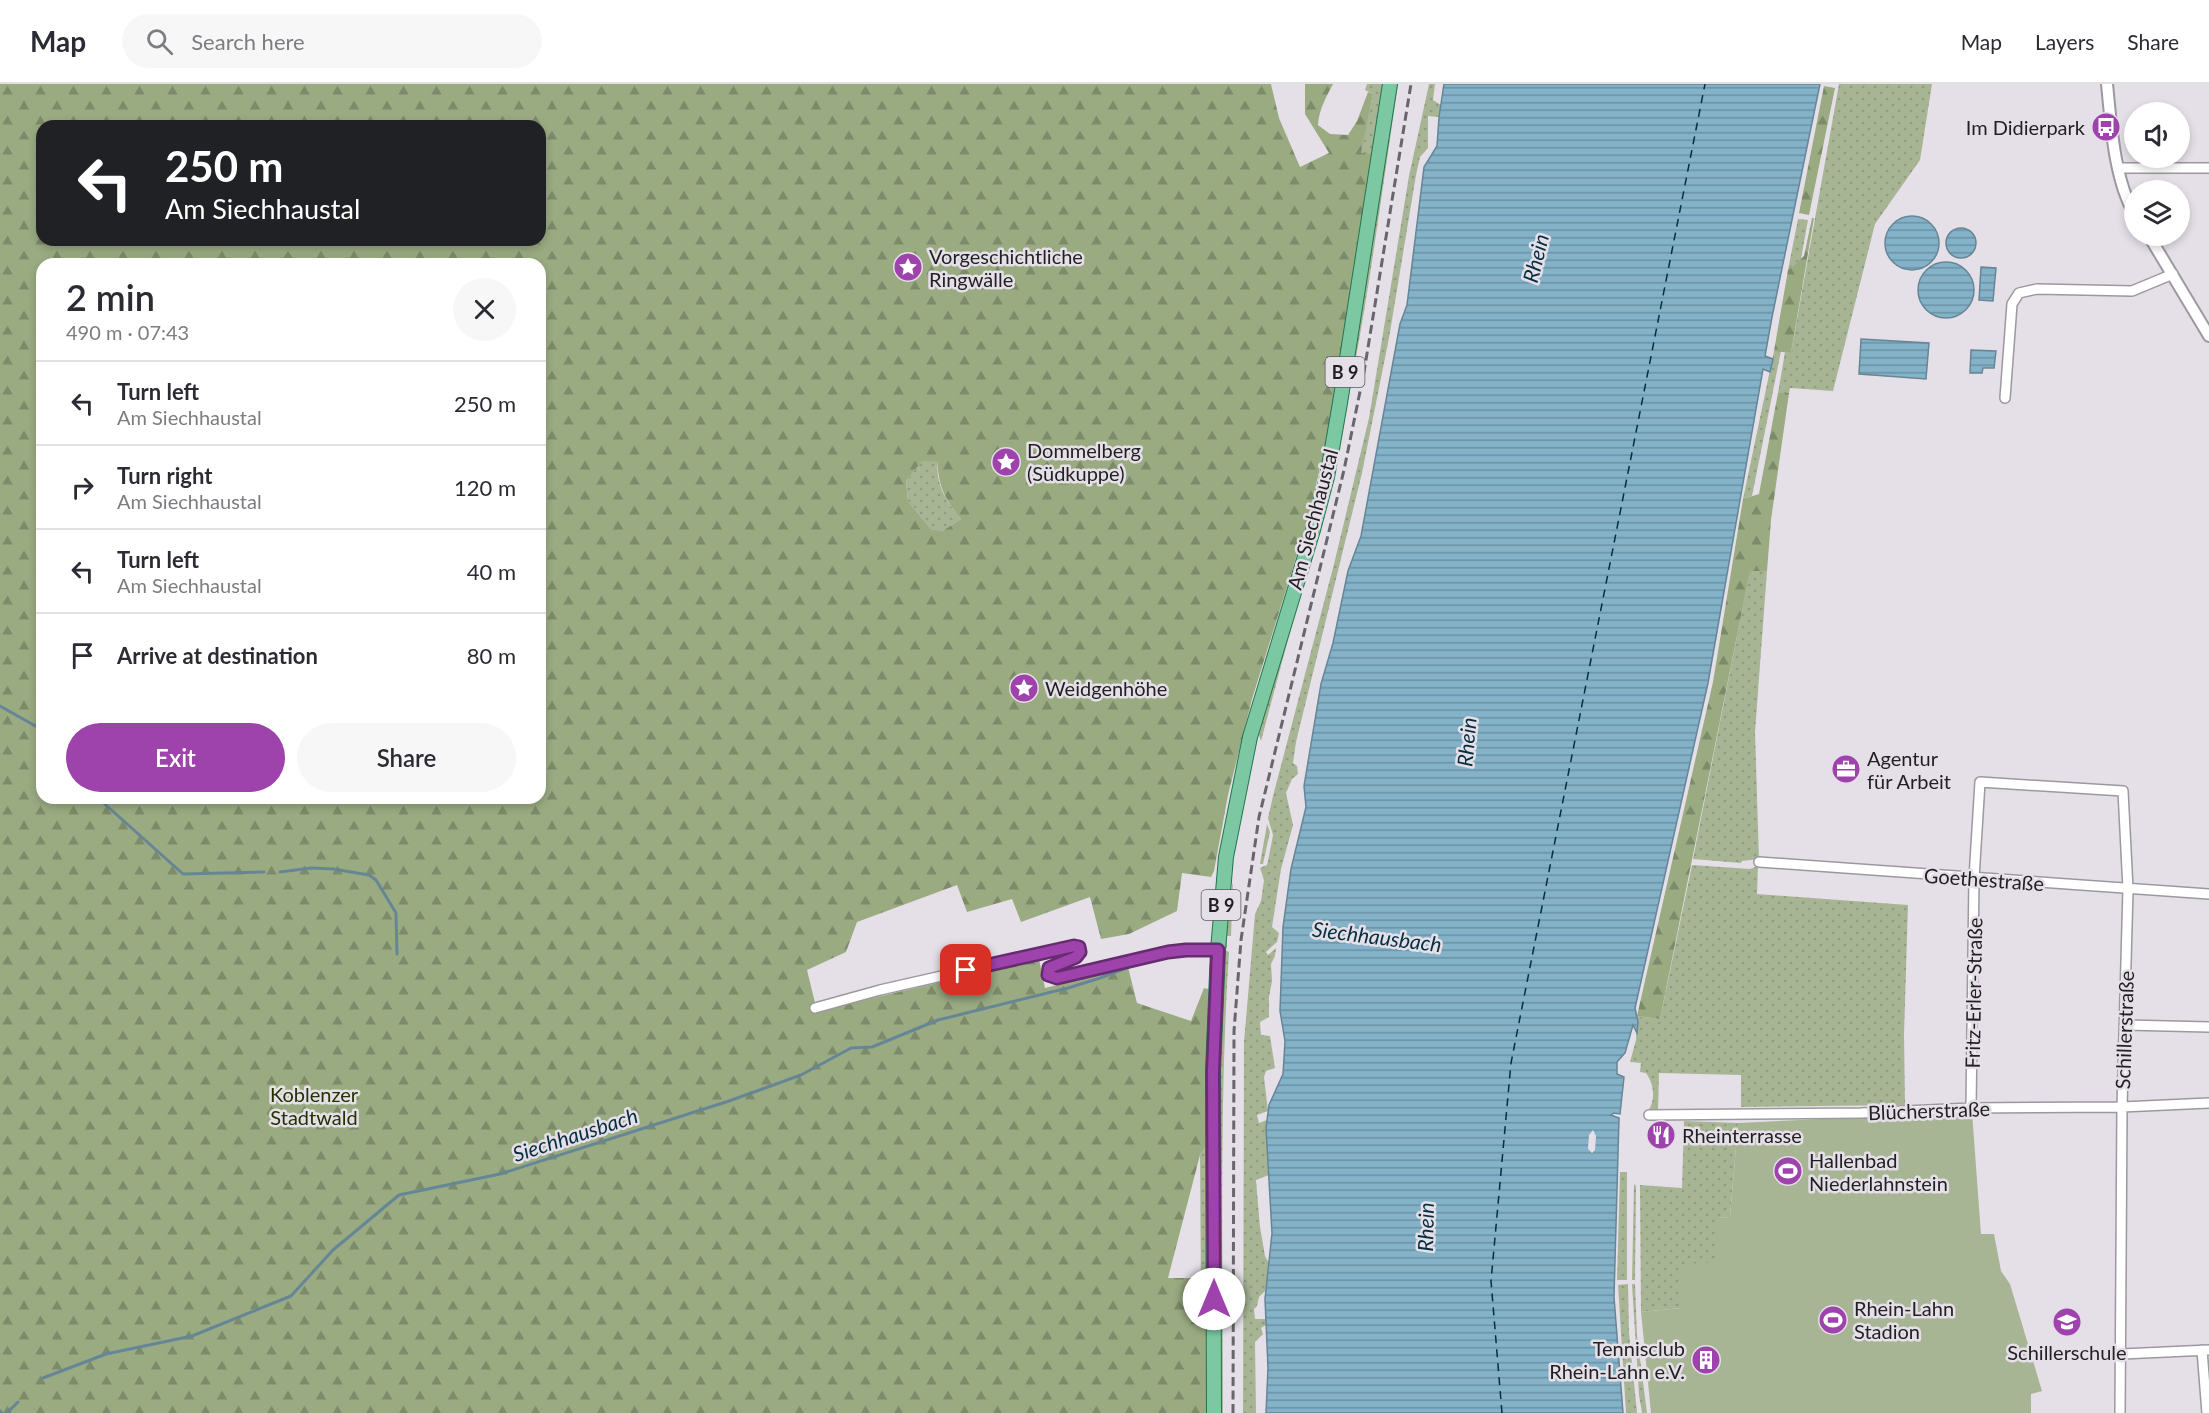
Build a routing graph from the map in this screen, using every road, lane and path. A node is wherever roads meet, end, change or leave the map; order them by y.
1 (1390, 84) edge
2 (2108, 84) edge
3 (2119, 168) junction
4 (2209, 168) edge
5 (2124, 186) edge
6 (2155, 246) edge
7 (2173, 274) junction
8 (2209, 336) edge
9 (2005, 398) dead end
10 (1980, 782) joint
11 (1759, 862) dead end
12 (1974, 878) junction
13 (2128, 889) junction
14 (2209, 894) edge
15 (1218, 950) junction
16 (815, 1008) dead end
17 (2125, 1025) junction
18 (2209, 1027) edge
19 (2209, 1103) edge
20 (2122, 1107) junction
21 (1971, 1108) junction
22 (1649, 1115) dead end
23 (2205, 1350) edge
24 (2121, 1354) junction
25 (1214, 1413) edge
26 (2120, 1413) edge
27 (2207, 1413) edge

1 - 15 main road, Am Siechhaustal / B 9
2 - 3 street
3 - 4 street
3 - 5 street
6 - 7 street
7 - 8 street
7 - 9 street
10 - 12 street, Fritz-Erler-Straße
10 - 13 street, Schillerstraße
11 - 12 street, Goethestraße
12 - 13 street, Goethestraße
12 - 21 street, Fritz-Erler-Straße
13 - 14 street, Goethestraße
13 - 17 street, Schillerstraße
15 - 16 street
15 - 25 main road, Am Siechhaustal / B 9
17 - 18 street
17 - 20 street, Schillerstraße
19 - 20 street, Blücherstraße
20 - 21 street, Blücherstraße
20 - 24 street, Schillerstraße
21 - 22 street, Blücherstraße
23 - 24 street
23 - 27 street
24 - 26 street, Schillerstraße

